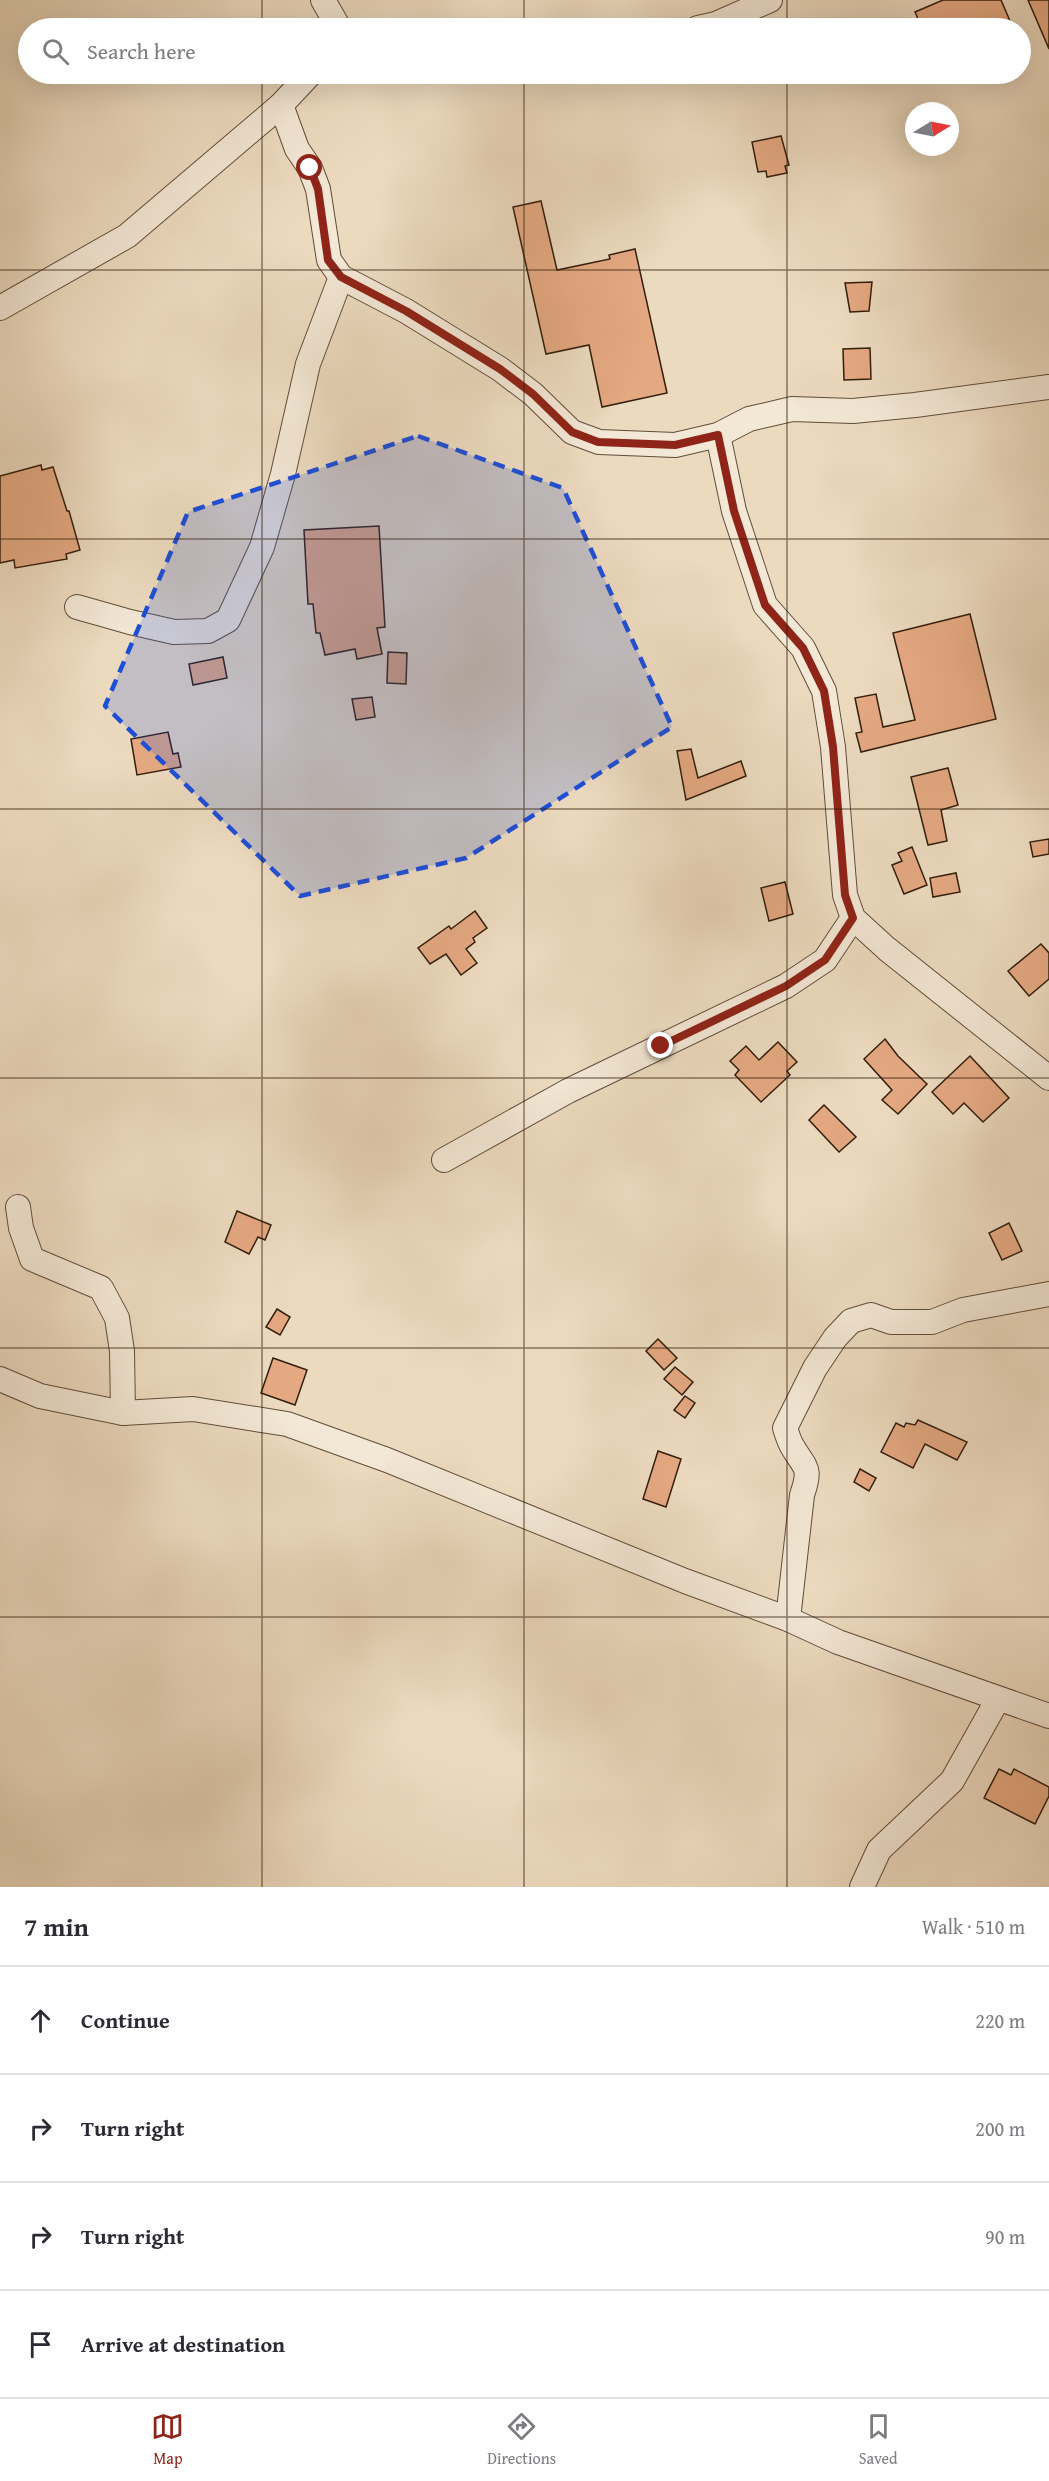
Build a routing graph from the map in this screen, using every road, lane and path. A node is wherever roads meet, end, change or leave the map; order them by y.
1 (322, 0) edge
2 (770, 0) edge
3 (333, 18) edge
4 (730, 18) edge
5 (301, 84) edge
6 (281, 105) junction
7 (341, 277) junction
8 (0, 308) edge
9 (1049, 387) edge
10 (718, 435) junction
11 (77, 607) dead end
12 (853, 918) junction
13 (1049, 1078) edge
14 (444, 1160) dead end
15 (18, 1207) dead end
16 (1049, 1294) edge
17 (0, 1379) edge
18 (123, 1413) junction
19 (788, 1619) junction
20 (998, 1699) junction
21 (1049, 1716) edge
22 (862, 1887) edge

1 - 3 street
2 - 4 street
5 - 6 street
6 - 7 street
6 - 8 street
7 - 10 street
7 - 11 street
9 - 10 street
10 - 12 street
12 - 13 street
12 - 14 street
15 - 18 street
16 - 19 street
17 - 18 street
18 - 19 street
19 - 20 street
20 - 21 street
20 - 22 street

